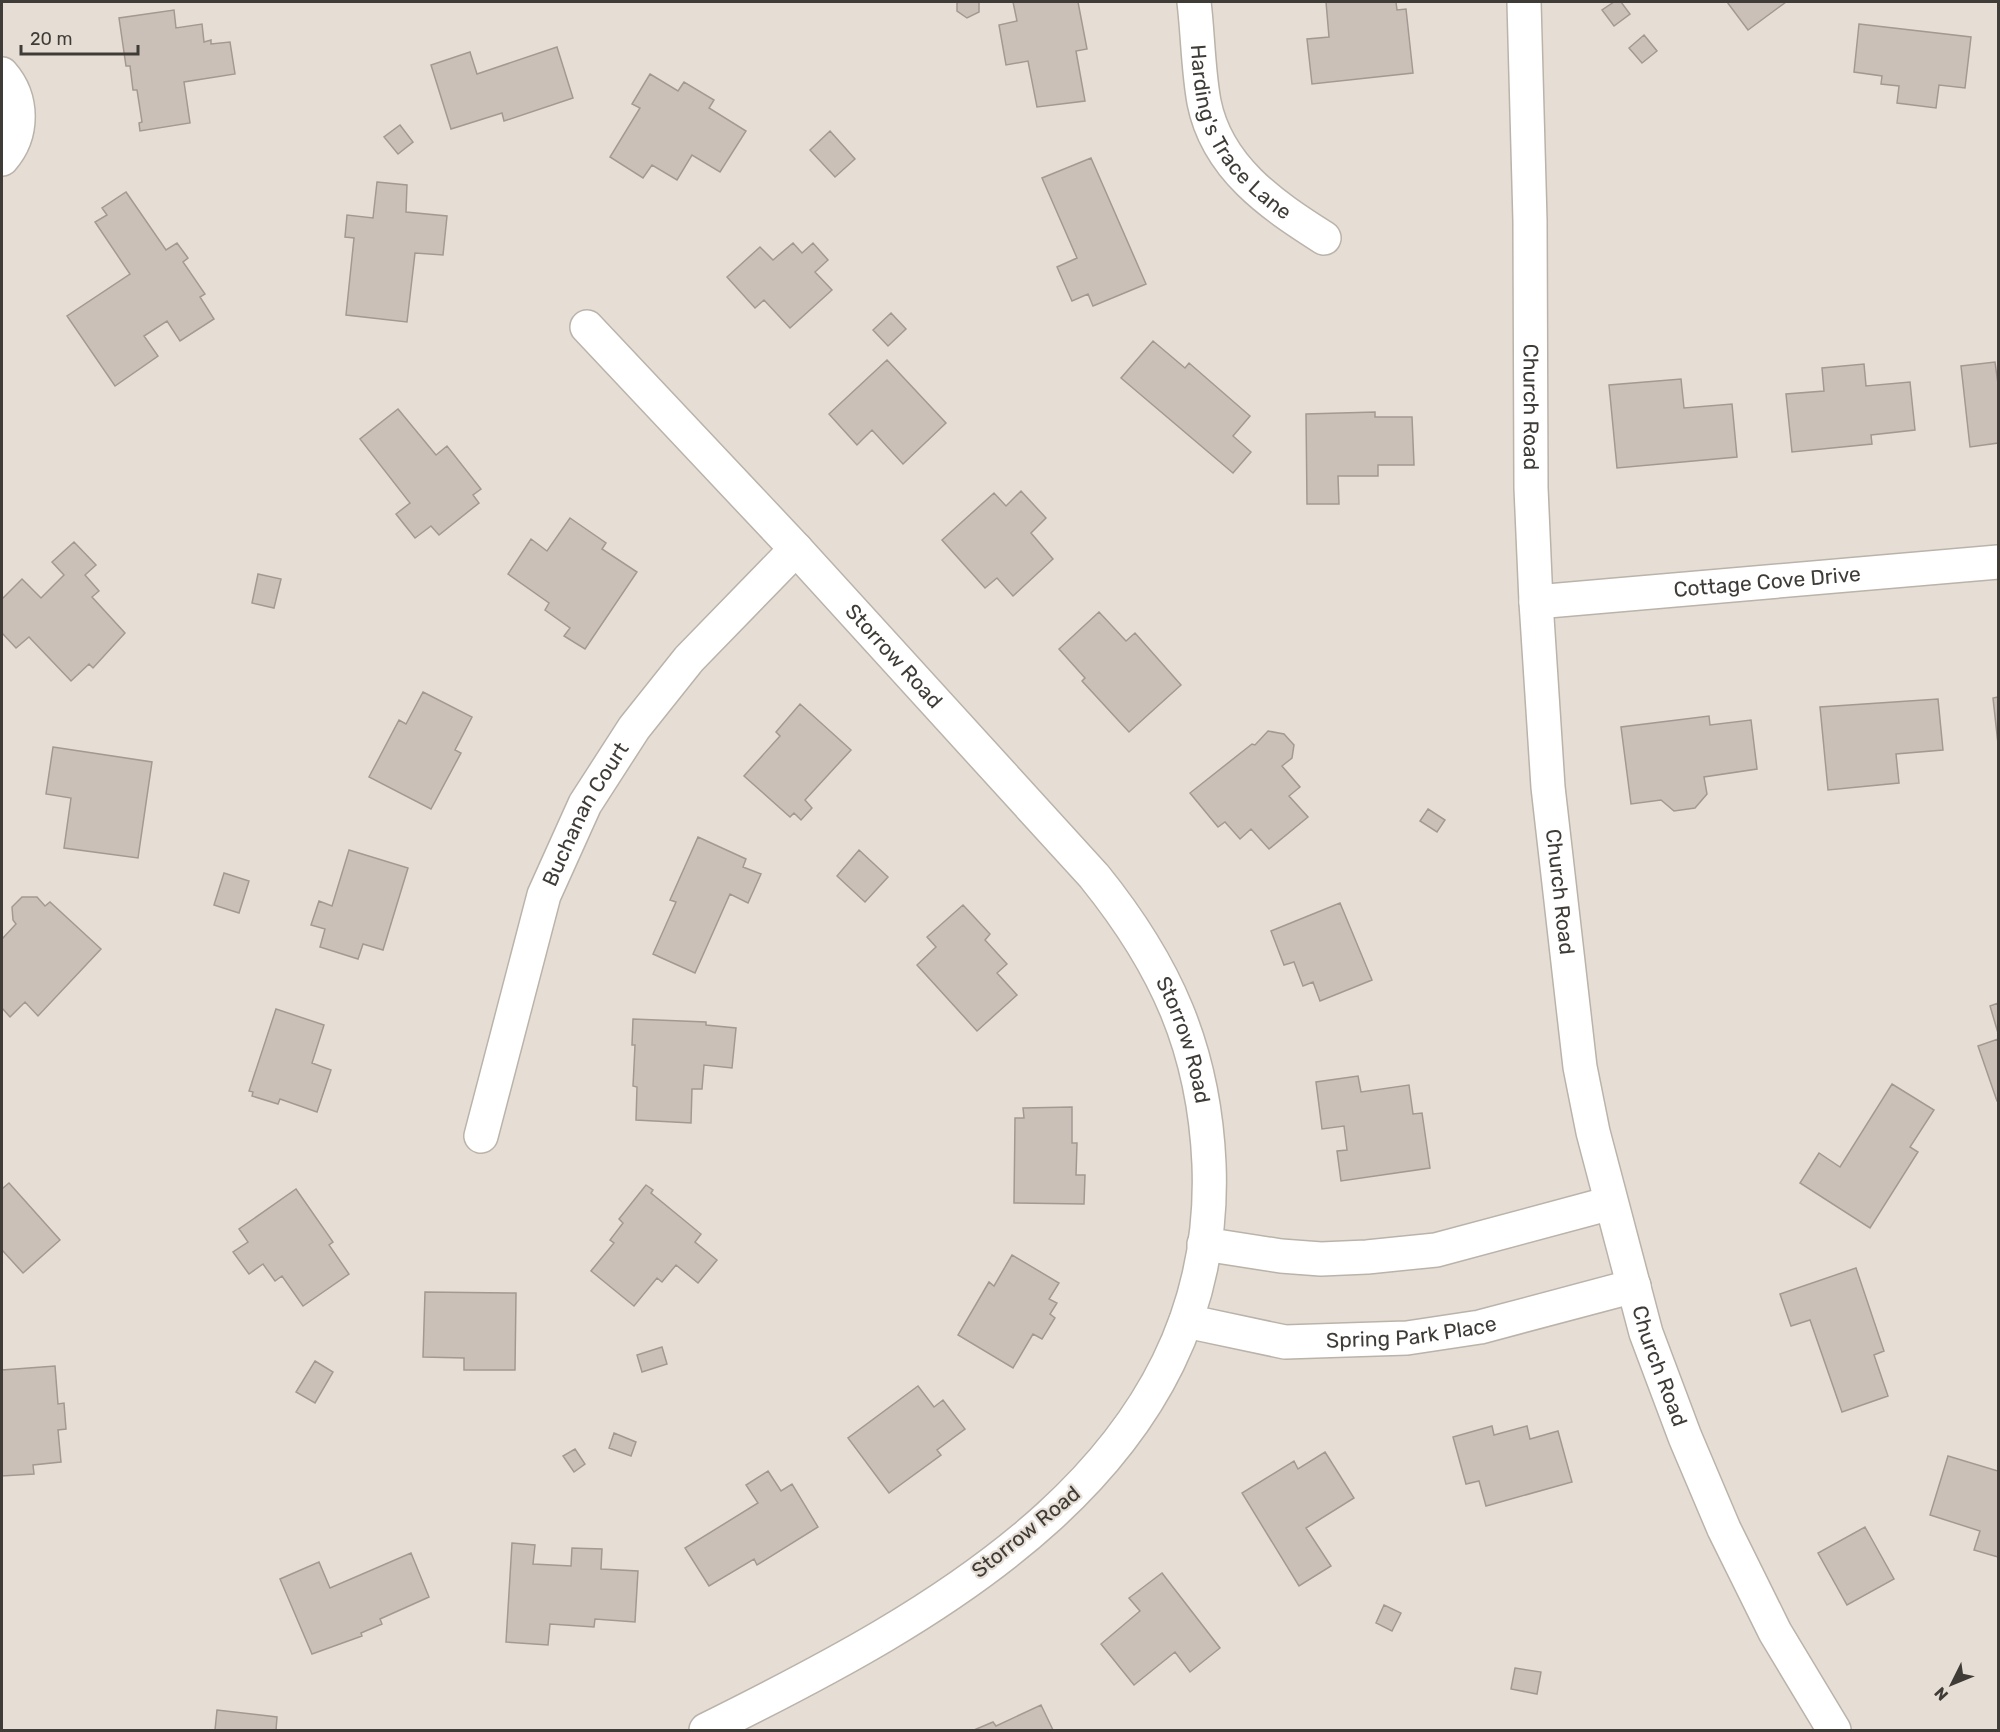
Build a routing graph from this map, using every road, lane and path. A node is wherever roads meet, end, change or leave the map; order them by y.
1 (1194, 2) edge
2 (1524, 2) edge
3 (2, 74) edge
4 (2, 159) edge
5 (1324, 238) dead end
6 (587, 327) dead end
7 (796, 549) junction
8 (1998, 562) edge
9 (1536, 602) junction
10 (481, 1136) dead end
11 (1611, 1203) junction
12 (1204, 1244) junction
13 (1634, 1286) junction
14 (1186, 1322) junction
15 (706, 1731) edge
16 (1834, 1731) edge

1 - 5 street, Harding's Trace Lane
2 - 9 street, Church Road
3 - 4 street
6 - 7 street, Storrow Road
7 - 10 street, Buchanan Court
7 - 12 street, Storrow Road
8 - 9 street, Cottage Cove Drive
9 - 11 street, Church Road
11 - 12 street
11 - 13 street, Church Road
12 - 14 street, Storrow Road
13 - 14 street, Spring Park Place
13 - 16 street, Church Road
14 - 15 street, Storrow Road

